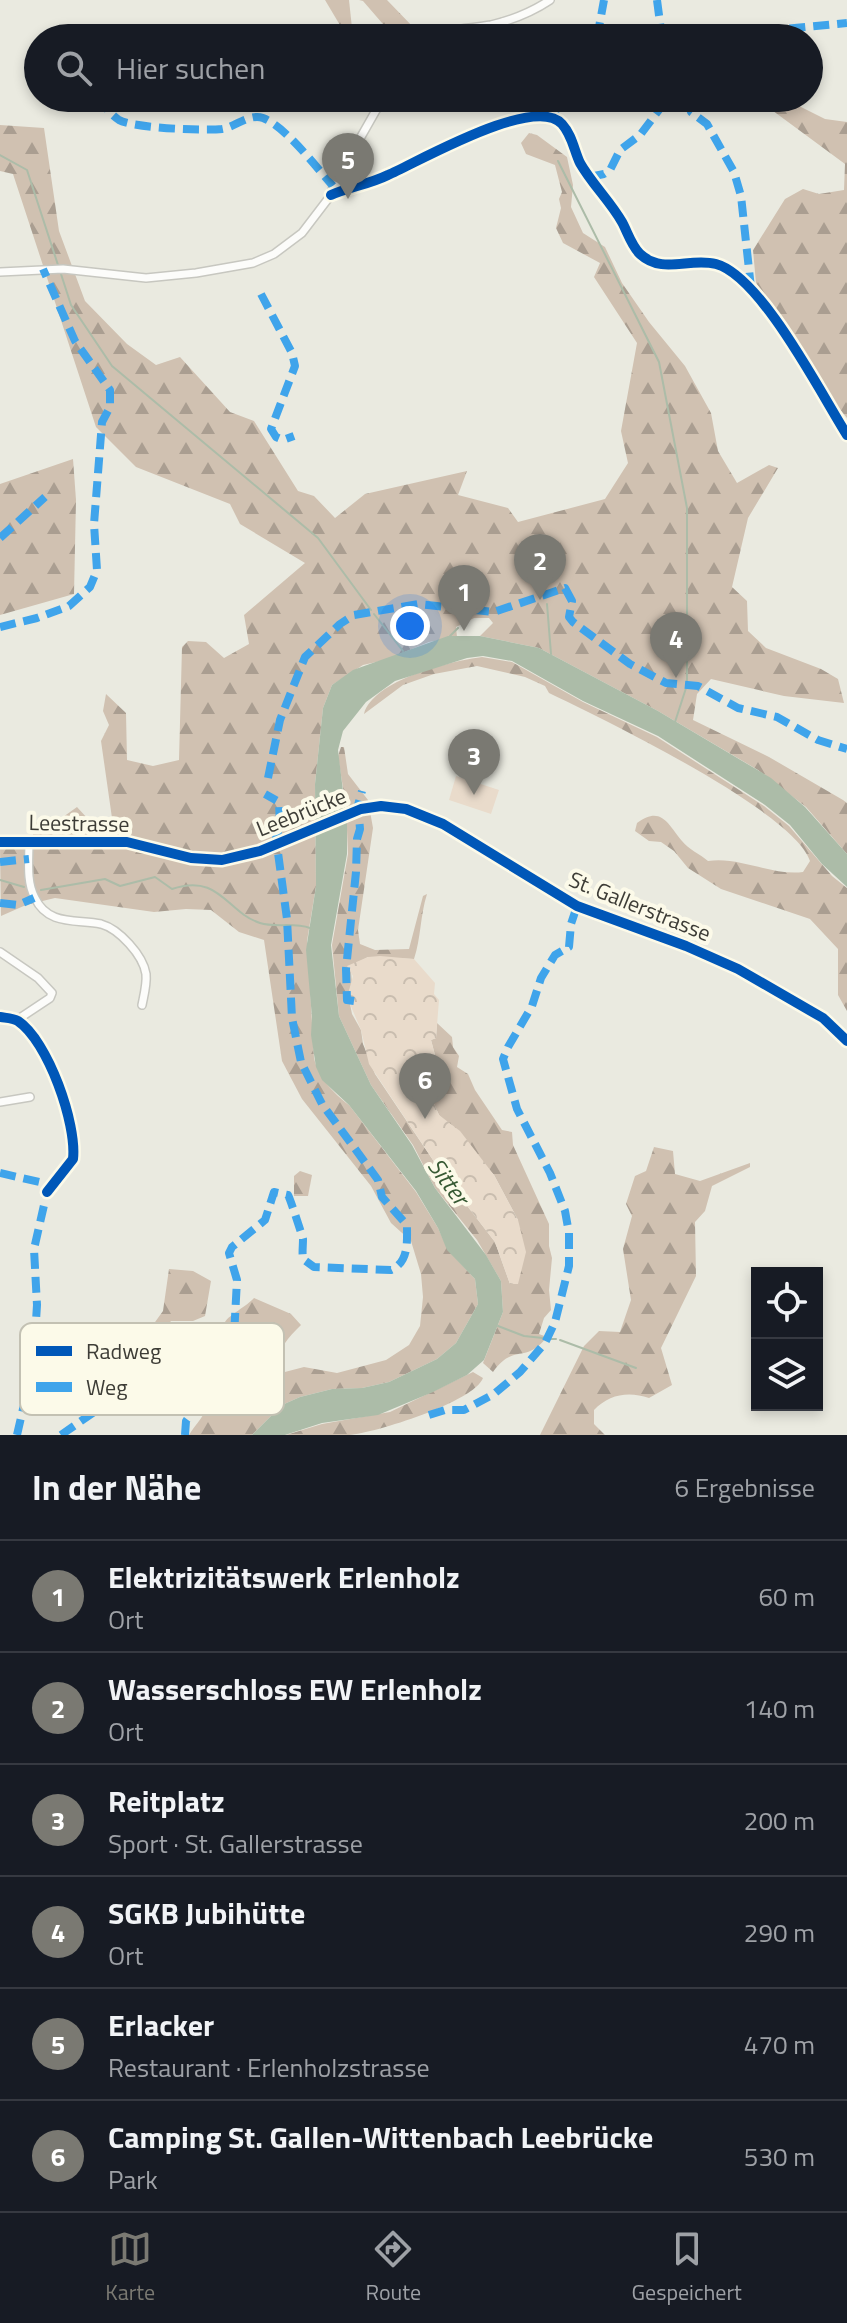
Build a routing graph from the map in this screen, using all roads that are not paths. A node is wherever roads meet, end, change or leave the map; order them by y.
1 (550, 0) edge
2 (503, 22) joint
3 (490, 24) edge
4 (375, 112) edge
5 (331, 195) junction
6 (0, 272) edge
7 (847, 435) edge
8 (367, 808) joint
9 (0, 842) edge
10 (29, 842) junction
11 (250, 854) joint
12 (0, 952) edge
13 (142, 1005) dead end
14 (0, 1017) edge
15 (17, 1020) junction
16 (847, 1041) edge
17 (30, 1097) dead end
18 (0, 1102) edge
19 (47, 1192) dead end

1 - 2 street
2 - 3 street
4 - 5 street
5 - 6 street
5 - 7 street
8 - 11 street, Leebrücke
8 - 16 street, St. Gallerstrasse
9 - 10 street, Leestrasse
10 - 11 street, Leestrasse
10 - 13 street
12 - 15 street
14 - 15 street
15 - 19 street
17 - 18 street

